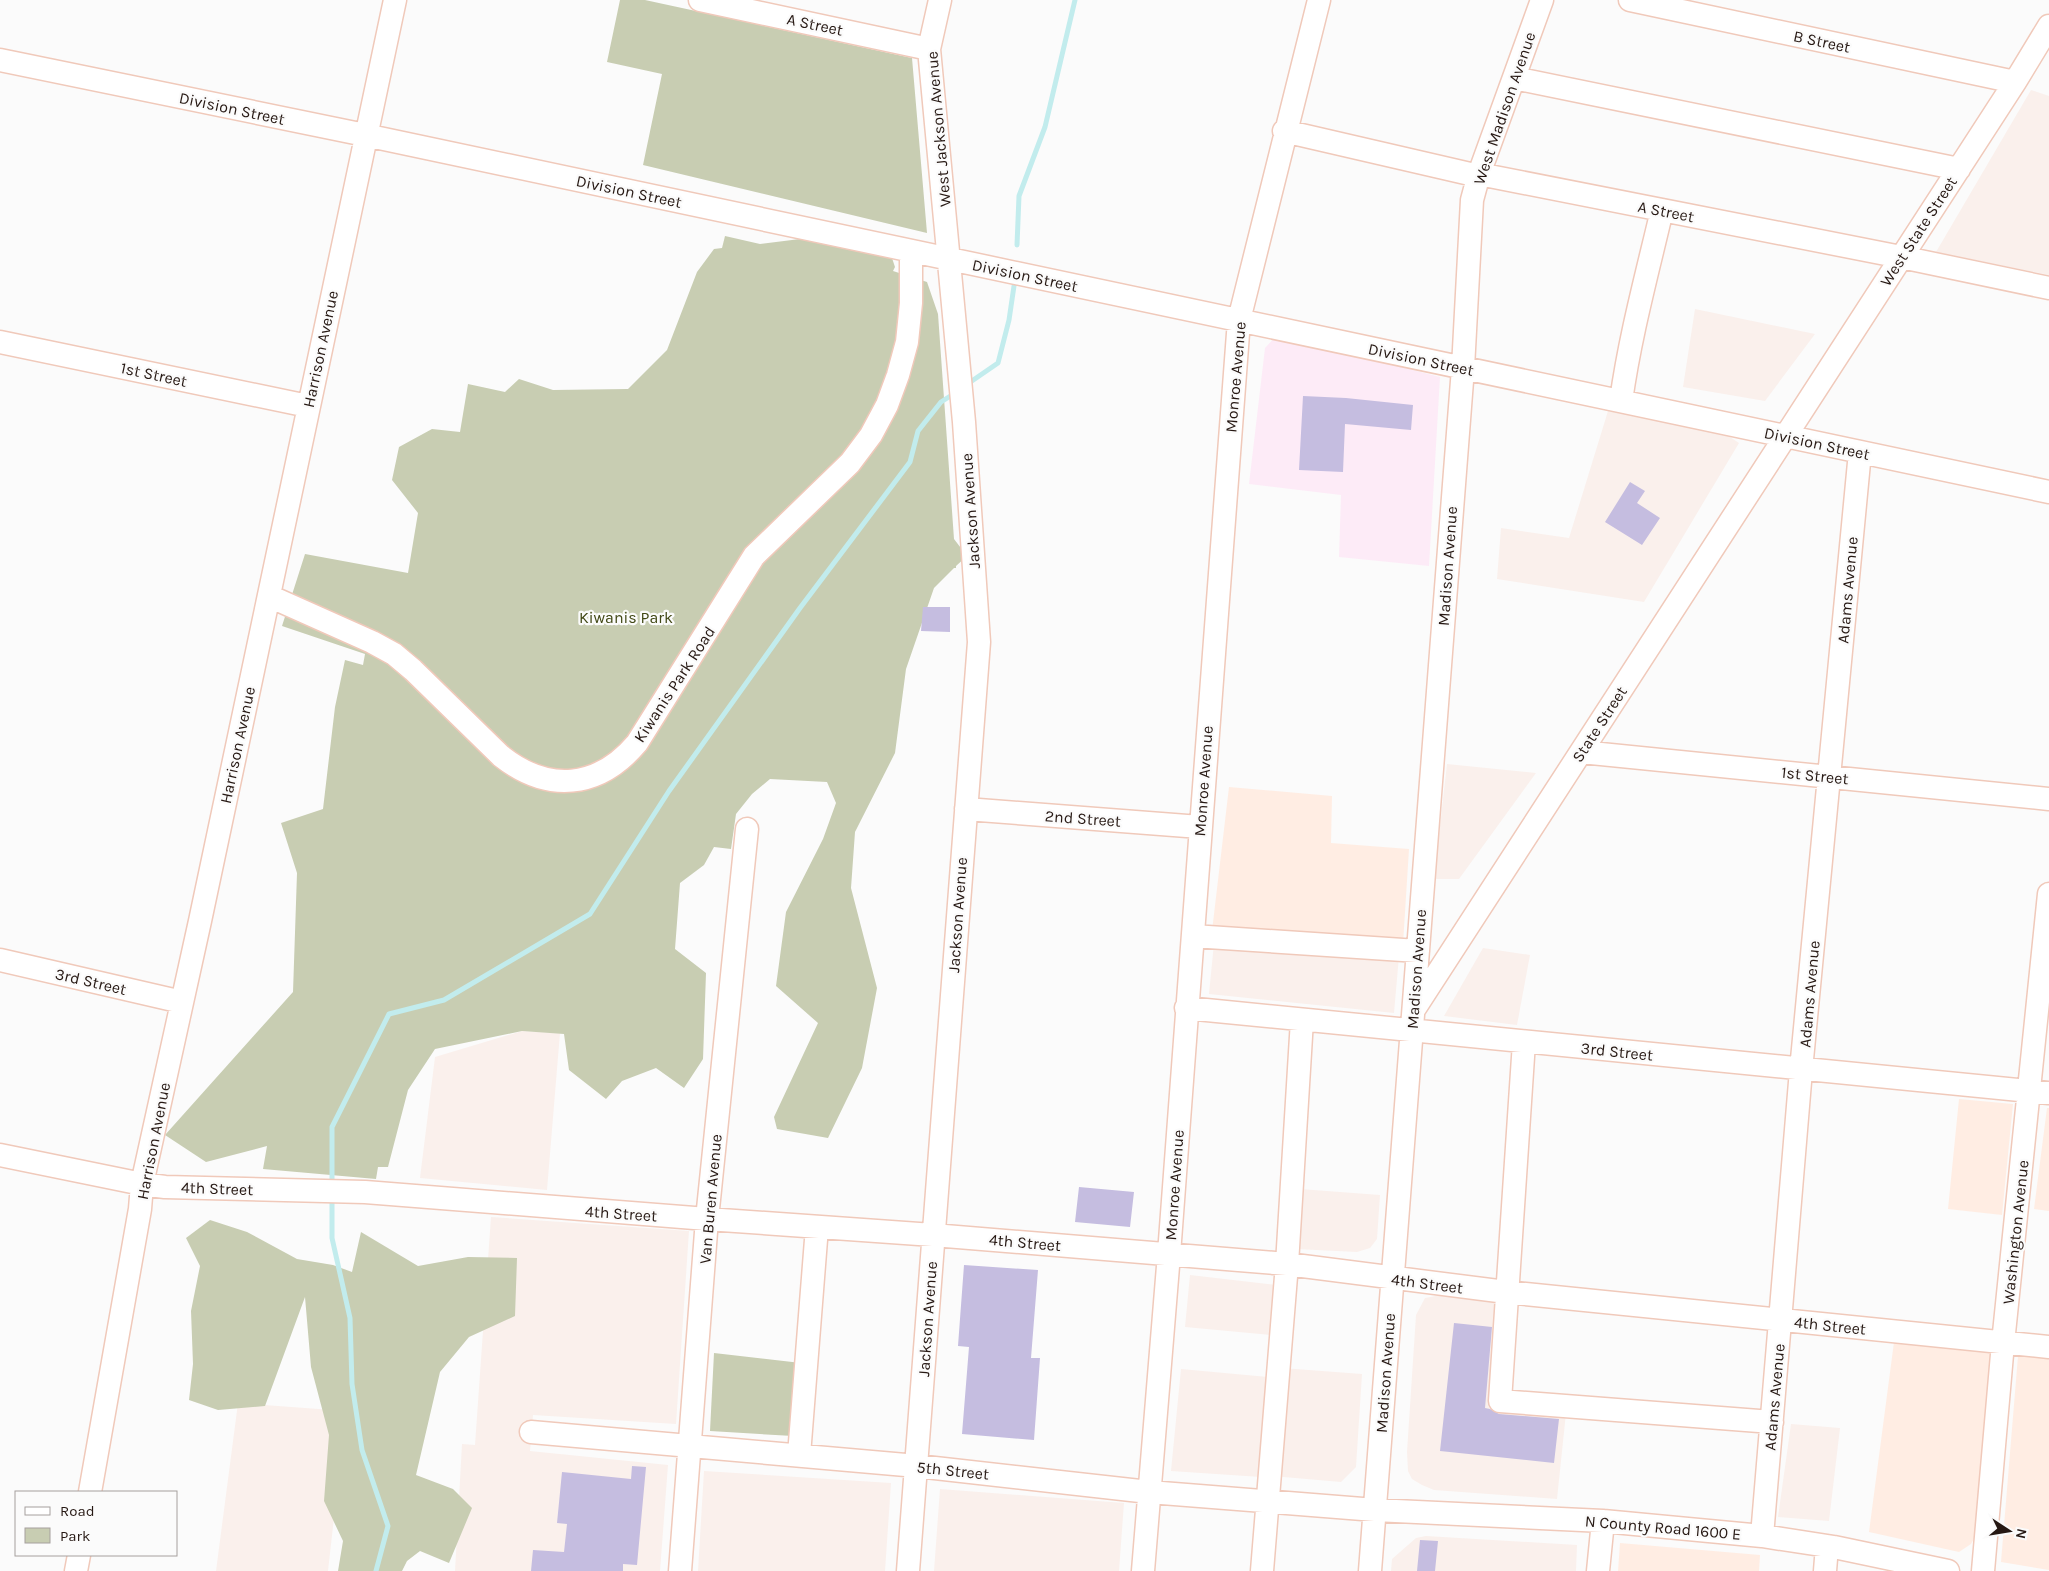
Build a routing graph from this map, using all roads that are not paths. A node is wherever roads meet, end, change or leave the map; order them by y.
1 (394, 0) edge
2 (700, 0) edge
3 (940, 0) edge
4 (1319, 0) edge
5 (1542, 0) edge
6 (1630, 0) edge
7 (2049, 26) edge
8 (930, 49) junction
9 (0, 60) edge
10 (1514, 78) junction
11 (2015, 82) junction
12 (1284, 132) junction
13 (366, 135) junction
14 (1959, 169) junction
15 (1478, 174) junction
16 (1662, 210) junction
17 (912, 250) junction
18 (1902, 257) junction
19 (949, 258) junction
20 (2049, 288) edge
21 (1239, 320) junction
22 (0, 342) edge
23 (1463, 368) junction
24 (1620, 401) junction
25 (308, 406) junction
26 (1786, 436) junction
27 (1860, 452) junction
28 (2049, 492) edge
29 (269, 596) junction
30 (1581, 752) junction
31 (1829, 777) junction
32 (2049, 799) edge
33 (966, 809) junction
34 (1200, 827) junction
35 (747, 829) dead end
36 (2049, 894) edge
37 (1193, 936) junction
38 (1418, 951) junction
39 (0, 960) edge
40 (182, 1002) junction
41 (1186, 1008) junction
42 (1302, 1020) junction
43 (1412, 1021) junction
44 (1524, 1042) junction
45 (1801, 1070) junction
46 (2040, 1092) edge
47 (0, 1154) edge
48 (142, 1184) junction
49 (707, 1219) junction
50 (817, 1227) junction
51 (933, 1235) junction
52 (1169, 1254) junction
53 (1287, 1264) junction
54 (1391, 1279) junction
55 (1506, 1292) junction
56 (1780, 1320) junction
57 (2003, 1343) junction
58 (2049, 1347) edge
59 (1772, 1422) junction
60 (531, 1432) dead end
61 (689, 1445) junction
62 (799, 1456) junction
63 (917, 1466) junction
64 (90, 1491) edge
65 (1149, 1492) junction
66 (1267, 1501) junction
67 (1375, 1510) junction
68 (1603, 1521) junction
69 (1762, 1536) junction
70 (1827, 1546) junction
71 (79, 1556) edge
72 (76, 1571) edge
73 (680, 1571) edge
74 (908, 1571) edge
75 (1143, 1571) edge
76 (1262, 1571) edge
77 (1370, 1571) edge
78 (1598, 1571) edge
79 (1825, 1571) edge
80 (1948, 1571) edge
81 (1983, 1571) edge

1 - 13 street, Harrison Avenue
2 - 8 street, A Street
3 - 8 street, West Jackson Avenue
4 - 12 street, Monroe Avenue
5 - 10 street, West Madison Avenue
6 - 11 street, B Street
7 - 11 street, West State Street
8 - 19 street, West Jackson Avenue
9 - 13 street, Division Street
10 - 14 street
10 - 15 street, West Madison Avenue
11 - 14 street, West State Street
12 - 15 street, A Street
12 - 21 street, Monroe Avenue
13 - 17 street, Division Street
13 - 25 street, Harrison Avenue
14 - 18 street, West State Street
15 - 16 street, A Street
15 - 23 street, West Madison Avenue
16 - 18 street, A Street
16 - 24 street
17 - 19 street, Division Street
17 - 29 street, Kiwanis Park Road
18 - 20 street, A Street
18 - 26 street, West State Street
19 - 21 street, Division Street
19 - 33 street, Jackson Avenue
21 - 23 street, Division Street
21 - 34 street, Monroe Avenue
22 - 25 street, 1st Street
23 - 24 street, Division Street
23 - 38 street, Madison Avenue
24 - 26 street, Division Street
25 - 29 street, Harrison Avenue
26 - 27 street, Division Street
26 - 30 street, State Street
27 - 28 street, Division Street
27 - 31 street, Adams Avenue
29 - 40 street, Harrison Avenue
30 - 31 street, 1st Street
30 - 43 street, State Street
31 - 32 street, 1st Street
31 - 45 street, Adams Avenue
33 - 34 street, 2nd Street
33 - 51 street, Jackson Avenue
34 - 37 street, Monroe Avenue
35 - 49 street, Van Buren Avenue
36 - 46 street, Washington Avenue
37 - 38 street
37 - 41 street, Monroe Avenue
38 - 43 street, Madison Avenue
39 - 40 street, 3rd Street
40 - 48 street, Harrison Avenue
41 - 42 street, 3rd Street
41 - 52 street, Monroe Avenue
42 - 43 street, 3rd Street
42 - 53 street
43 - 44 street, 3rd Street
43 - 54 street, Madison Avenue
44 - 45 street, 3rd Street
44 - 55 street
45 - 46 street, 3rd Street
45 - 56 street, Adams Avenue
46 - 57 street, Washington Avenue
47 - 48 street, 4th Street
48 - 49 street, 4th Street
48 - 64 street, Harrison Avenue
49 - 50 street, 4th Street
49 - 61 street, Van Buren Avenue
50 - 51 street, 4th Street
50 - 62 street
51 - 52 street, 4th Street
51 - 63 street, Jackson Avenue
52 - 53 street, 4th Street
52 - 65 street, Monroe Avenue
53 - 54 street, 4th Street
53 - 66 street
54 - 55 street, 4th Street
54 - 67 street, Madison Avenue
55 - 56 street, 4th Street
55 - 59 street
56 - 57 street, 4th Street
56 - 59 street, Adams Avenue
57 - 58 street, 4th Street
57 - 81 street, Washington Avenue
59 - 69 street, Adams Avenue
60 - 61 street, 5th Street
61 - 62 street, 5th Street
61 - 73 street, Van Buren Avenue
62 - 63 street, 5th Street
63 - 65 street, 5th Street
63 - 74 street, Jackson Avenue
65 - 66 street, 5th Street
65 - 75 street, Monroe Avenue
66 - 67 street, 5th Street
66 - 76 street
67 - 68 street, N County Road 1600 E
67 - 77 street, Madison Avenue
68 - 69 street, N County Road 1600 E
68 - 78 street
69 - 70 street, N County Road 1600 E
70 - 79 street
70 - 80 street, N County Road 1600 E
71 - 72 street

